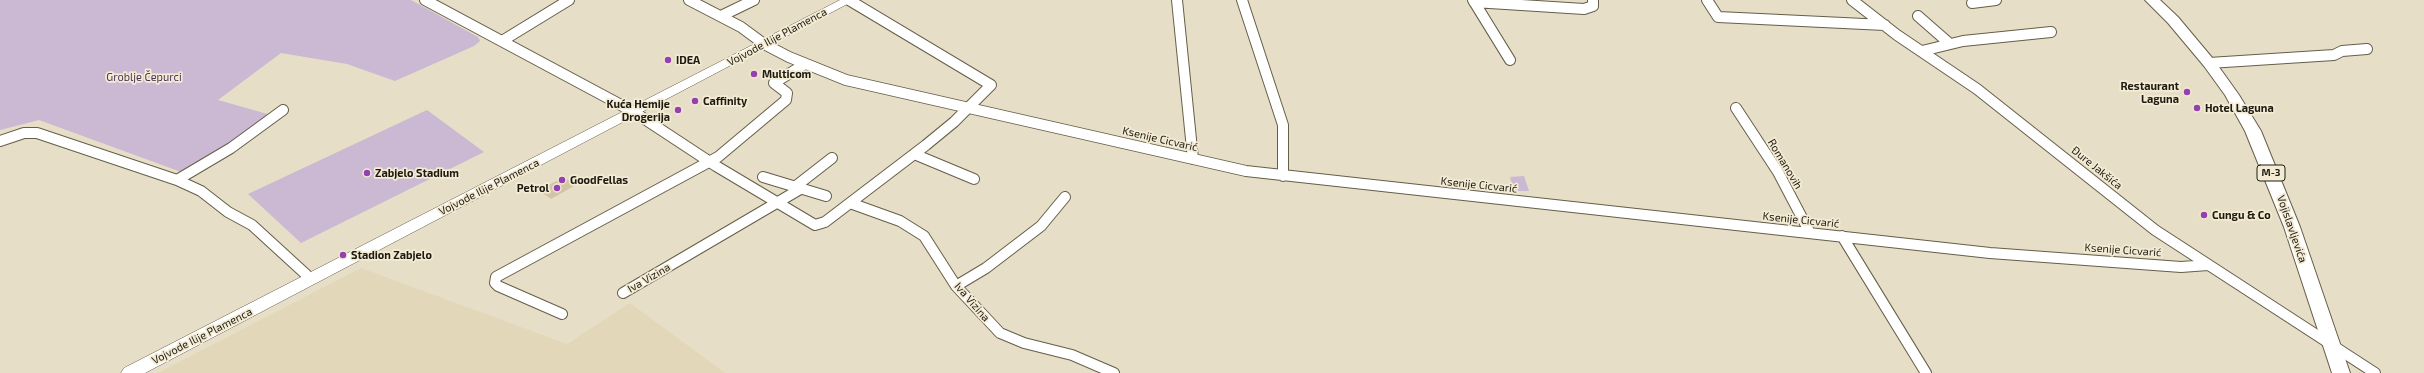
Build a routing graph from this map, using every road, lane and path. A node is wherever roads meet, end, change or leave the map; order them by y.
1 (425, 0) edge
2 (569, 0) edge
3 (689, 0) edge
4 (754, 0) edge
5 (849, 0) edge
6 (1177, 0) edge
7 (1242, 0) edge
8 (1592, 0) edge
9 (1707, 0) edge
10 (1852, 0) edge
11 (1996, 0) edge
12 (2152, 0) edge
13 (1474, 1) edge
14 (1972, 3) dead end
15 (721, 16) junction
16 (1918, 16) dead end
17 (1885, 25) junction
18 (2051, 32) dead end
19 (502, 41) junction
20 (764, 44) junction
21 (1950, 44) junction
22 (2367, 49) dead end
23 (1922, 51) junction
24 (1510, 60) dead end
25 (2209, 63) junction
26 (805, 64) junction
27 (969, 106) junction
28 (1736, 108) dead end
29 (283, 110) dead end
30 (634, 112) junction
31 (0, 141) edge
32 (914, 154) junction
33 (832, 158) dead end
34 (1192, 159) junction
35 (710, 162) junction
36 (1283, 176) junction
37 (762, 177) dead end
38 (177, 180) junction
39 (974, 180) dead end
40 (799, 187) junction
41 (826, 196) dead end
42 (1065, 197) dead end
43 (779, 203) junction
44 (850, 203) junction
45 (1810, 233) junction
46 (1842, 236) junction
47 (2208, 265) junction
48 (311, 279) junction
49 (956, 286) junction
50 (623, 293) dead end
51 (562, 314) dead end
52 (2332, 346) junction
53 (130, 373) edge
54 (1114, 373) edge
55 (1926, 373) edge
56 (2341, 373) edge
57 (2375, 373) edge

1 - 19 street
2 - 19 street
3 - 15 street
4 - 15 street
5 - 20 street, Vojvode Ilije Plamenca
5 - 27 street
6 - 34 street
7 - 36 street
8 - 13 street
9 - 17 street
10 - 17 street, Đure Jakšića
11 - 14 street
12 - 25 main road, Vojislavljevića / M-3
13 - 24 street
15 - 20 street, Ksenije Cicvarić
16 - 21 street
17 - 23 street, Đure Jakšića
18 - 21 street
19 - 30 street
20 - 26 street, Ksenije Cicvarić
20 - 30 street, Vojvode Ilije Plamenca
21 - 23 street
22 - 25 street
23 - 47 street, Đure Jakšića
25 - 52 main road, Vojislavljevića / M-3
26 - 27 street, Ksenije Cicvarić
26 - 35 street
27 - 32 street
27 - 34 street, Ksenije Cicvarić
28 - 45 street, Romanovih
29 - 38 street
30 - 35 street
30 - 48 street, Vojvode Ilije Plamenca
31 - 38 street
32 - 39 street
32 - 44 street
33 - 40 street, Iva Vizina
34 - 36 street, Ksenije Cicvarić
35 - 43 street
35 - 51 street
36 - 45 street, Ksenije Cicvarić
37 - 40 street
38 - 48 street
40 - 41 street
40 - 43 street, Iva Vizina
42 - 49 street
43 - 44 street
43 - 50 street, Iva Vizina
44 - 49 street, Iva Vizina
45 - 46 street, Ksenije Cicvarić
46 - 47 street, Ksenije Cicvarić
46 - 55 street
47 - 52 street, Đure Jakšića
48 - 53 street, Vojvode Ilije Plamenca
49 - 54 street, Iva Vizina
52 - 56 main road, Vojislavljevića / M-3
52 - 57 street, Đure Jakšića

